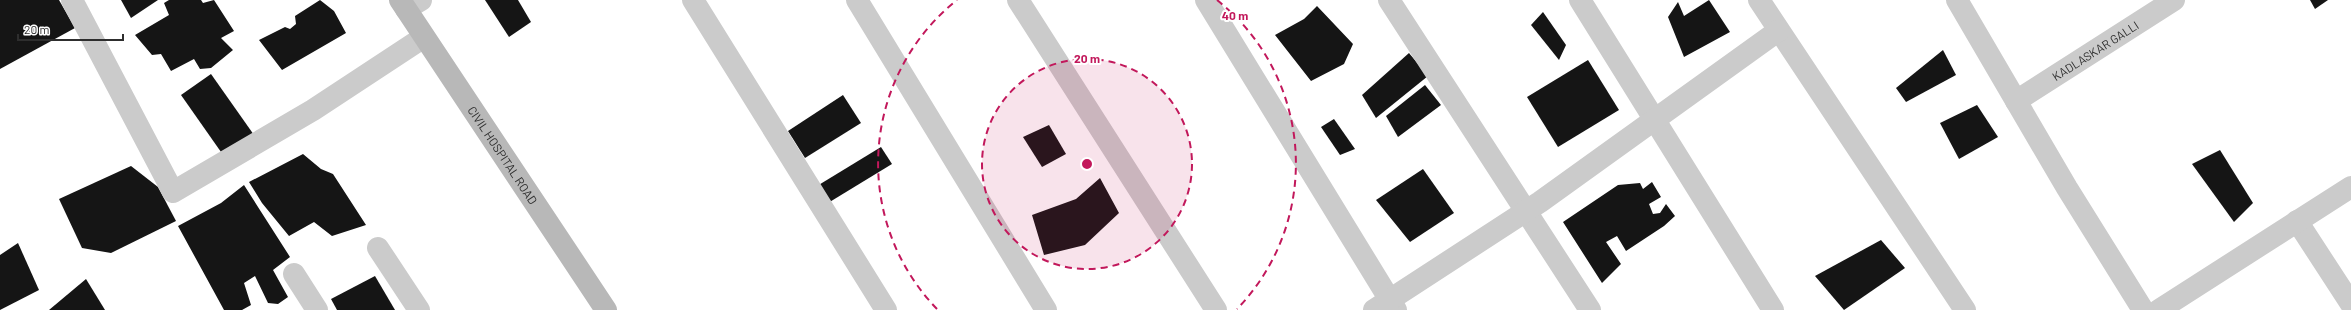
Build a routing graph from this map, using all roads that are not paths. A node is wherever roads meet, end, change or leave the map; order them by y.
1 (72, 0) edge
2 (693, 0) edge
3 (857, 0) edge
4 (1018, 0) edge
5 (1206, 0) edge
6 (1389, 0) edge
7 (1580, 0) edge
8 (1759, 0) edge
9 (1957, 0) edge
10 (2174, 0) edge
11 (409, 3) edge
12 (1778, 30) junction
13 (424, 37) junction
14 (2016, 101) junction
15 (1654, 120) junction
16 (2351, 187) edge
17 (1525, 211) junction
18 (2297, 221) junction
19 (378, 248) dead end
20 (294, 274) dead end
21 (2351, 304) edge
22 (1387, 307) edge
23 (317, 310) edge
24 (419, 310) edge
25 (606, 310) edge
26 (886, 310) edge
27 (1046, 310) edge
28 (1216, 310) edge
29 (1590, 310) edge
30 (1773, 310) edge
31 (1965, 310) edge
32 (2143, 310) edge
33 (2159, 310) edge

1 - 13 street
2 - 26 street
3 - 27 street
4 - 28 street
5 - 22 street
6 - 17 street
7 - 15 street
8 - 12 street
9 - 14 street
10 - 14 street, KADLASKAR GALLI
11 - 13 main road, CIVIL HOSPITAL ROAD
12 - 15 street
12 - 31 street
13 - 25 main road, CIVIL HOSPITAL ROAD
14 - 32 street
15 - 17 street
15 - 30 street
16 - 18 street
17 - 22 street
17 - 29 street
18 - 21 street
18 - 33 street
19 - 24 street
20 - 23 street

